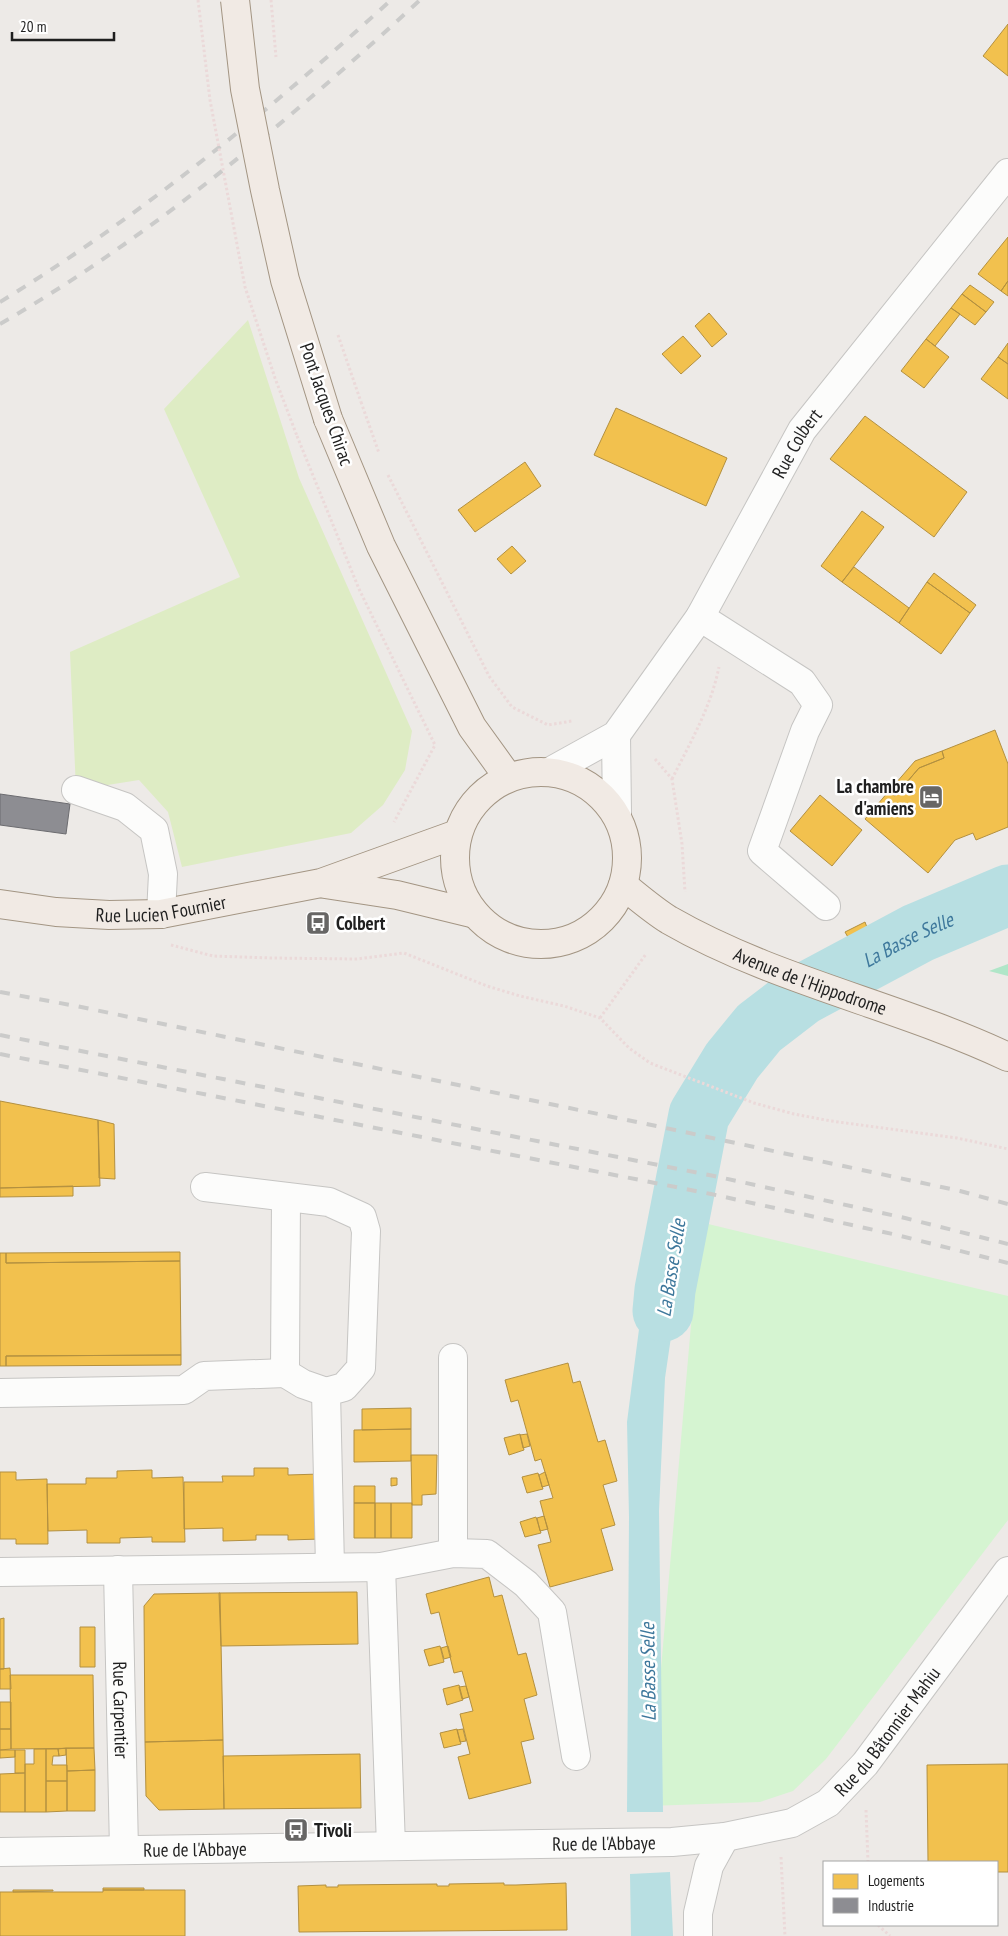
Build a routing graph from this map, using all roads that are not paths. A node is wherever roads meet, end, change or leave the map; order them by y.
1 (235, 0) edge
2 (1008, 172) edge
3 (700, 617) junction
4 (616, 735) junction
5 (552, 770) junction
6 (508, 777) junction
7 (76, 790) dead end
8 (617, 814) junction
9 (457, 834) junction
10 (321, 884) junction
11 (623, 885) junction
12 (0, 904) edge
13 (826, 906) dead end
14 (160, 914) junction
15 (475, 914) junction
16 (1008, 1057) edge
17 (205, 1187) dead end
18 (286, 1197) junction
19 (453, 1358) dead end
20 (285, 1373) junction
21 (0, 1392) edge
22 (326, 1392) junction
23 (452, 1553) junction
24 (330, 1567) junction
25 (381, 1567) junction
26 (118, 1570) junction
27 (1008, 1571) edge
28 (0, 1572) edge
29 (576, 1756) dead end
30 (725, 1837) junction
31 (391, 1846) junction
32 (124, 1850) junction
33 (0, 1852) edge
34 (698, 1936) edge

1 - 6 main road, Pont Jacques Chirac, bridge
2 - 3 street, Rue Colbert
3 - 4 street, Rue Colbert
3 - 13 street
4 - 5 street, Rue Colbert
4 - 8 street
5 - 6 main road
5 - 8 main road
6 - 9 main road
7 - 14 street
8 - 11 main road
9 - 10 main road, Rue Lucien Fournier
9 - 15 main road
10 - 14 main road, Rue Lucien Fournier
10 - 15 main road, Rue Lucien Fournier
11 - 15 main road
11 - 16 main road, Avenue de l'Hippodrome
12 - 14 main road, Rue Lucien Fournier
17 - 18 street
18 - 20 street
18 - 22 street
19 - 23 street
20 - 21 street
20 - 22 street
22 - 24 street
23 - 25 street
23 - 29 street
24 - 25 street
24 - 26 street
25 - 31 street
26 - 28 street
26 - 32 street, Rue Carpentier
27 - 30 street, Rue du Bâtonnier Mahiu
30 - 31 street, Rue de l'Abbaye
30 - 34 street
31 - 32 street, Rue de l'Abbaye
32 - 33 street, Rue de l'Abbaye

